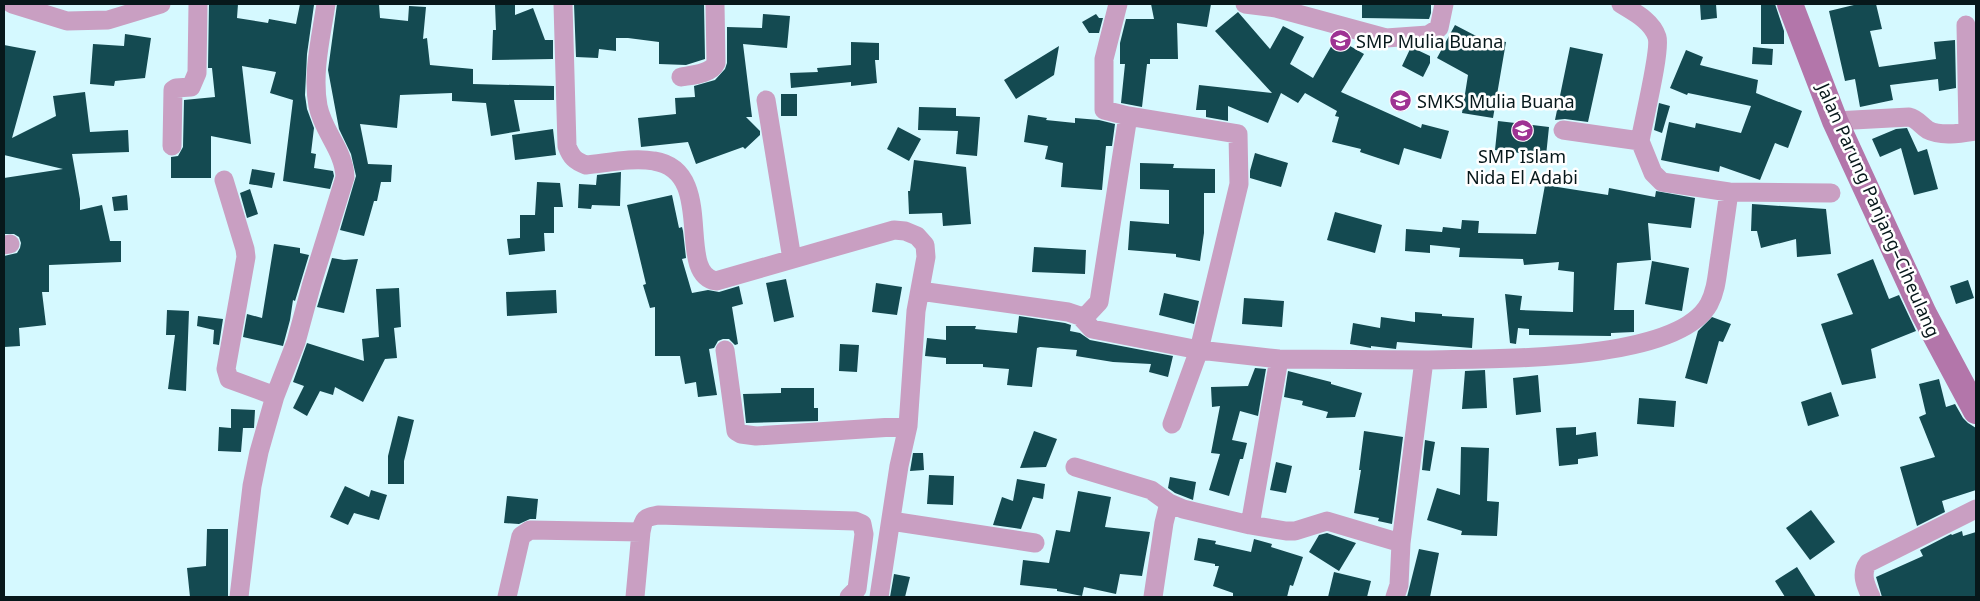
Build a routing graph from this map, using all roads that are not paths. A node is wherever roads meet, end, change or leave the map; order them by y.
1 (12, 4) edge
2 (161, 4) edge
3 (198, 4) edge
4 (326, 4) edge
5 (563, 4) edge
6 (715, 4) edge
7 (1118, 4) edge
8 (1245, 4) edge
9 (1444, 4) edge
10 (1621, 4) edge
11 (1790, 4) edge
12 (133, 8) edge
13 (1966, 25) dead end
14 (681, 77) dead end
15 (766, 100) dead end
16 (1128, 116) junction
17 (1835, 121) junction
18 (1562, 130) dead end
19 (1972, 131) edge
20 (1640, 141) junction
21 (172, 146) dead end
22 (224, 180) dead end
23 (1729, 192) junction
24 (1831, 193) dead end
25 (792, 259) junction
26 (920, 291) junction
27 (1083, 320) junction
28 (725, 350) dead end
29 (1199, 350) junction
30 (1279, 358) junction
31 (1424, 360) junction
32 (275, 396) junction
33 (1976, 411) edge
34 (1172, 424) dead end
35 (908, 426) junction
36 (1075, 467) dead end
37 (1169, 503) junction
38 (1976, 509) edge
39 (891, 521) junction
40 (1250, 525) junction
41 (641, 532) junction
42 (1035, 542) dead end
43 (1401, 543) junction
44 (239, 597) edge
45 (507, 597) edge
46 (635, 597) edge
47 (848, 597) edge
48 (879, 597) edge
49 (1153, 597) edge
50 (1394, 597) edge
51 (1871, 597) edge

1 - 12 street
2 - 12 street
3 - 21 street
4 - 32 street
5 - 25 street
6 - 14 street
7 - 16 street
8 - 9 street
10 - 20 street
11 - 17 street, Jalan Parung Panjang–Ciheulang
13 - 19 street
15 - 25 street
16 - 27 street
16 - 29 street
17 - 19 street
17 - 33 street, Jalan Parung Panjang–Ciheulang
18 - 20 street
20 - 23 street
22 - 32 street
23 - 24 street
23 - 31 street
25 - 26 street
26 - 27 street
26 - 35 street
27 - 29 street
28 - 35 street
29 - 30 street
29 - 34 street
30 - 31 street
30 - 40 street
31 - 43 street
32 - 44 street
35 - 39 street
36 - 37 street
37 - 40 street
37 - 49 street
38 - 51 street
39 - 42 street
39 - 48 street
40 - 43 street
41 - 45 street
41 - 46 street
41 - 47 street
43 - 50 street

